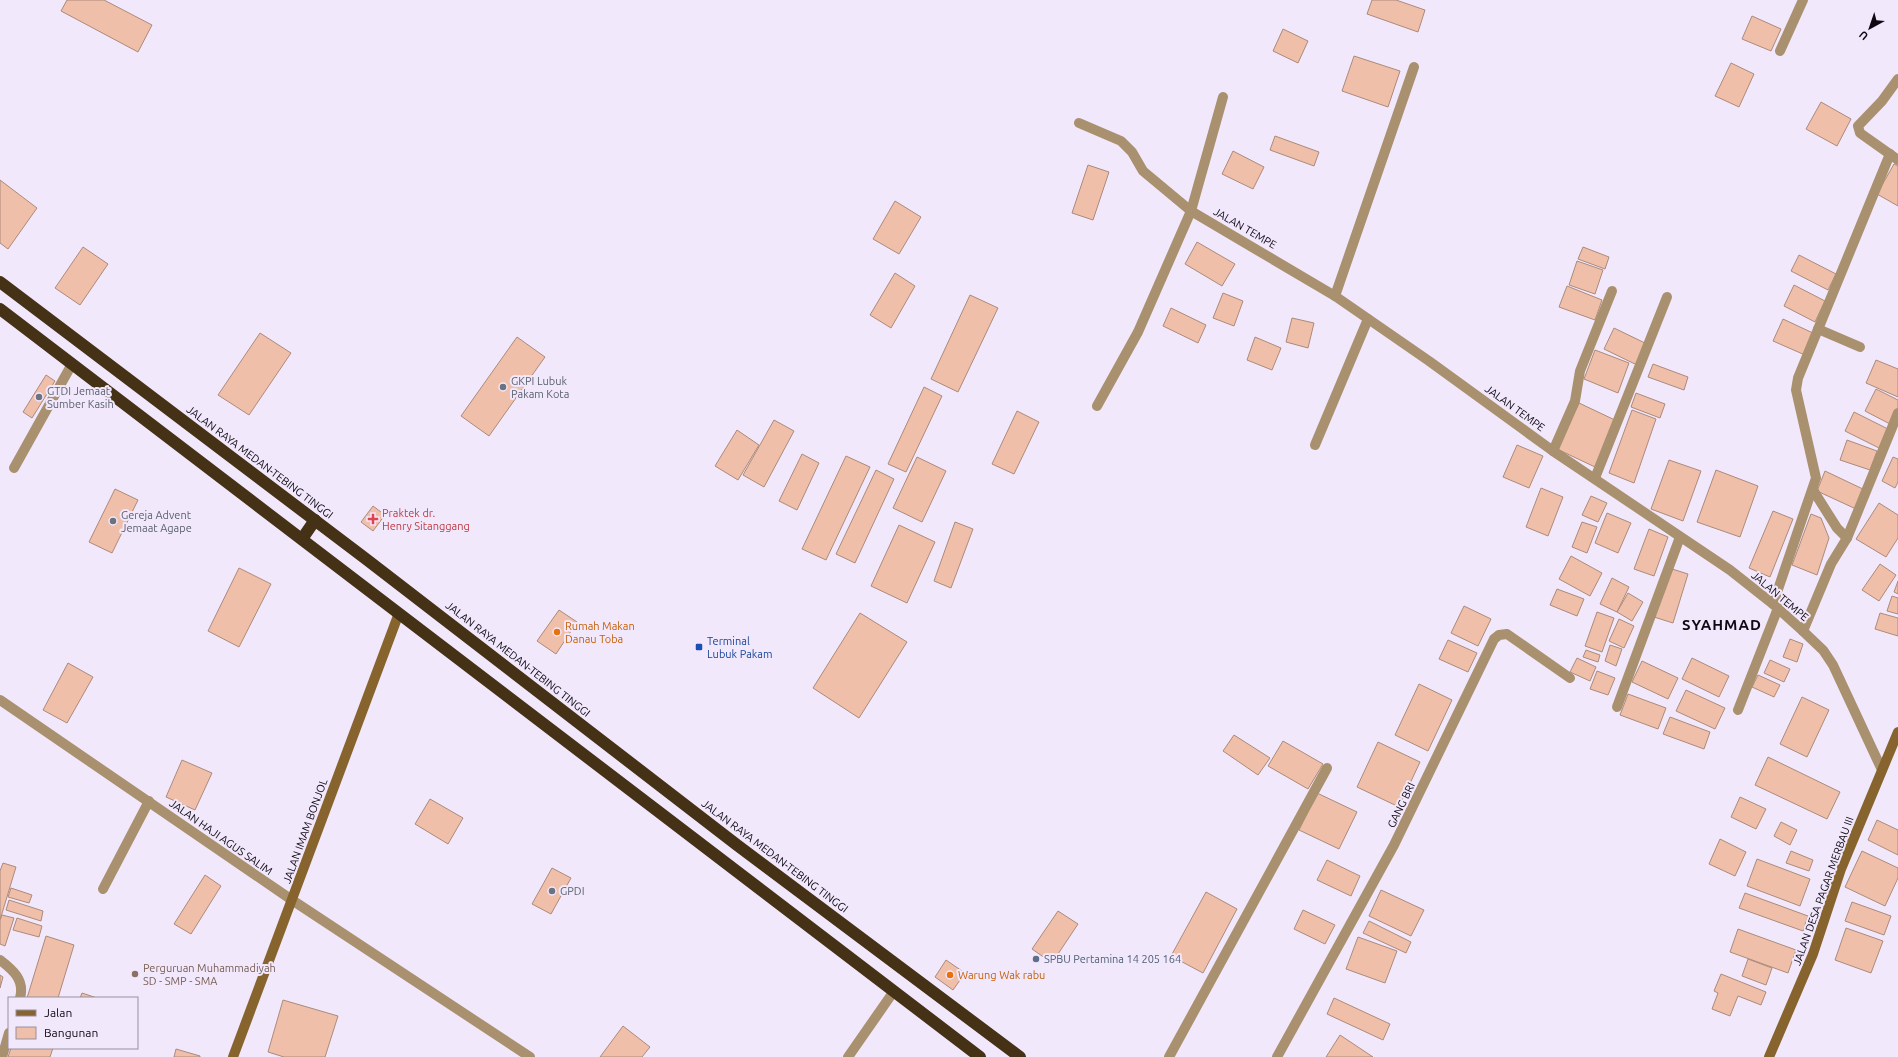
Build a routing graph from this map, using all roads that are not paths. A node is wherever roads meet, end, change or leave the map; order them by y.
1 (1803, 0) edge
2 (1780, 51) dead end
3 (1414, 67) dead end
4 (1898, 79) edge
5 (1223, 97) dead end
6 (1078, 123) dead end
7 (1894, 157) edge
8 (1191, 211) junction
9 (0, 282) edge
10 (1612, 291) dead end
11 (1336, 296) junction
12 (1667, 297) dead end
13 (0, 309) edge
14 (1368, 319) junction
15 (1818, 328) junction
16 (1860, 347) dead end
17 (72, 364) junction
18 (1097, 406) dead end
19 (1898, 412) edge
20 (1315, 445) dead end
21 (1553, 451) junction
22 (14, 468) dead end
23 (1595, 478) junction
24 (1812, 491) junction
25 (315, 520) junction
26 (1680, 537) junction
27 (1846, 538) junction
28 (302, 539) junction
29 (1775, 606) junction
30 (399, 613) junction
31 (1804, 631) junction
32 (1570, 678) dead end
33 (0, 700) edge
34 (1617, 707) dead end
35 (1738, 710) dead end
36 (583, 725) junction
37 (1898, 732) edge
38 (569, 742) junction
39 (1883, 766) junction
40 (1327, 768) dead end
41 (149, 801) junction
42 (737, 845) junction
43 (724, 862) junction
44 (103, 889) dead end
45 (292, 900) junction
46 (0, 960) edge
47 (894, 991) junction
48 (20, 997) edge
49 (8, 1036) edge
50 (2, 1057) edge
51 (233, 1057) edge
52 (530, 1057) edge
53 (848, 1057) edge
54 (980, 1057) edge
55 (1020, 1057) edge
56 (1169, 1057) edge
57 (1277, 1057) edge
58 (1769, 1057) edge

1 - 2 street
3 - 11 street
4 - 7 street
5 - 8 street
6 - 8 street, JALAN TEMPE
7 - 15 street
8 - 11 street, JALAN TEMPE
8 - 18 street
9 - 25 highway, JALAN RAYA MEDAN-TEBING TINGGI
10 - 21 street
11 - 14 street, JALAN TEMPE
12 - 23 street
13 - 17 highway
14 - 20 street
14 - 21 street, JALAN TEMPE
15 - 16 street
15 - 24 street
17 - 22 street
17 - 28 highway
19 - 27 street
21 - 23 street, JALAN TEMPE
23 - 26 street, JALAN TEMPE
24 - 27 street
24 - 29 street
25 - 28 highway
25 - 36 highway, JALAN RAYA MEDAN-TEBING TINGGI
26 - 29 street, JALAN TEMPE
26 - 34 street
27 - 31 street
28 - 30 highway
29 - 31 street, JALAN TEMPE
29 - 35 street
30 - 38 highway
30 - 45 street, JALAN IMAM BONJOL
31 - 39 street, JALAN TEMPE
32 - 57 street, GANG BRI
33 - 41 street, JALAN HAJI AGUS SALIM
36 - 38 highway
36 - 42 highway, JALAN RAYA MEDAN-TEBING TINGGI
37 - 39 street, JALAN DESA PAGAR MERBAU III
38 - 43 highway
39 - 58 street, JALAN DESA PAGAR MERBAU III
40 - 56 street
41 - 44 street
41 - 45 street, JALAN HAJI AGUS SALIM
42 - 43 highway
42 - 55 highway, JALAN RAYA MEDAN-TEBING TINGGI
43 - 47 highway
45 - 51 street, JALAN IMAM BONJOL
45 - 52 street, JALAN HAJI AGUS SALIM
46 - 48 street
47 - 53 street
47 - 54 highway
49 - 50 street

